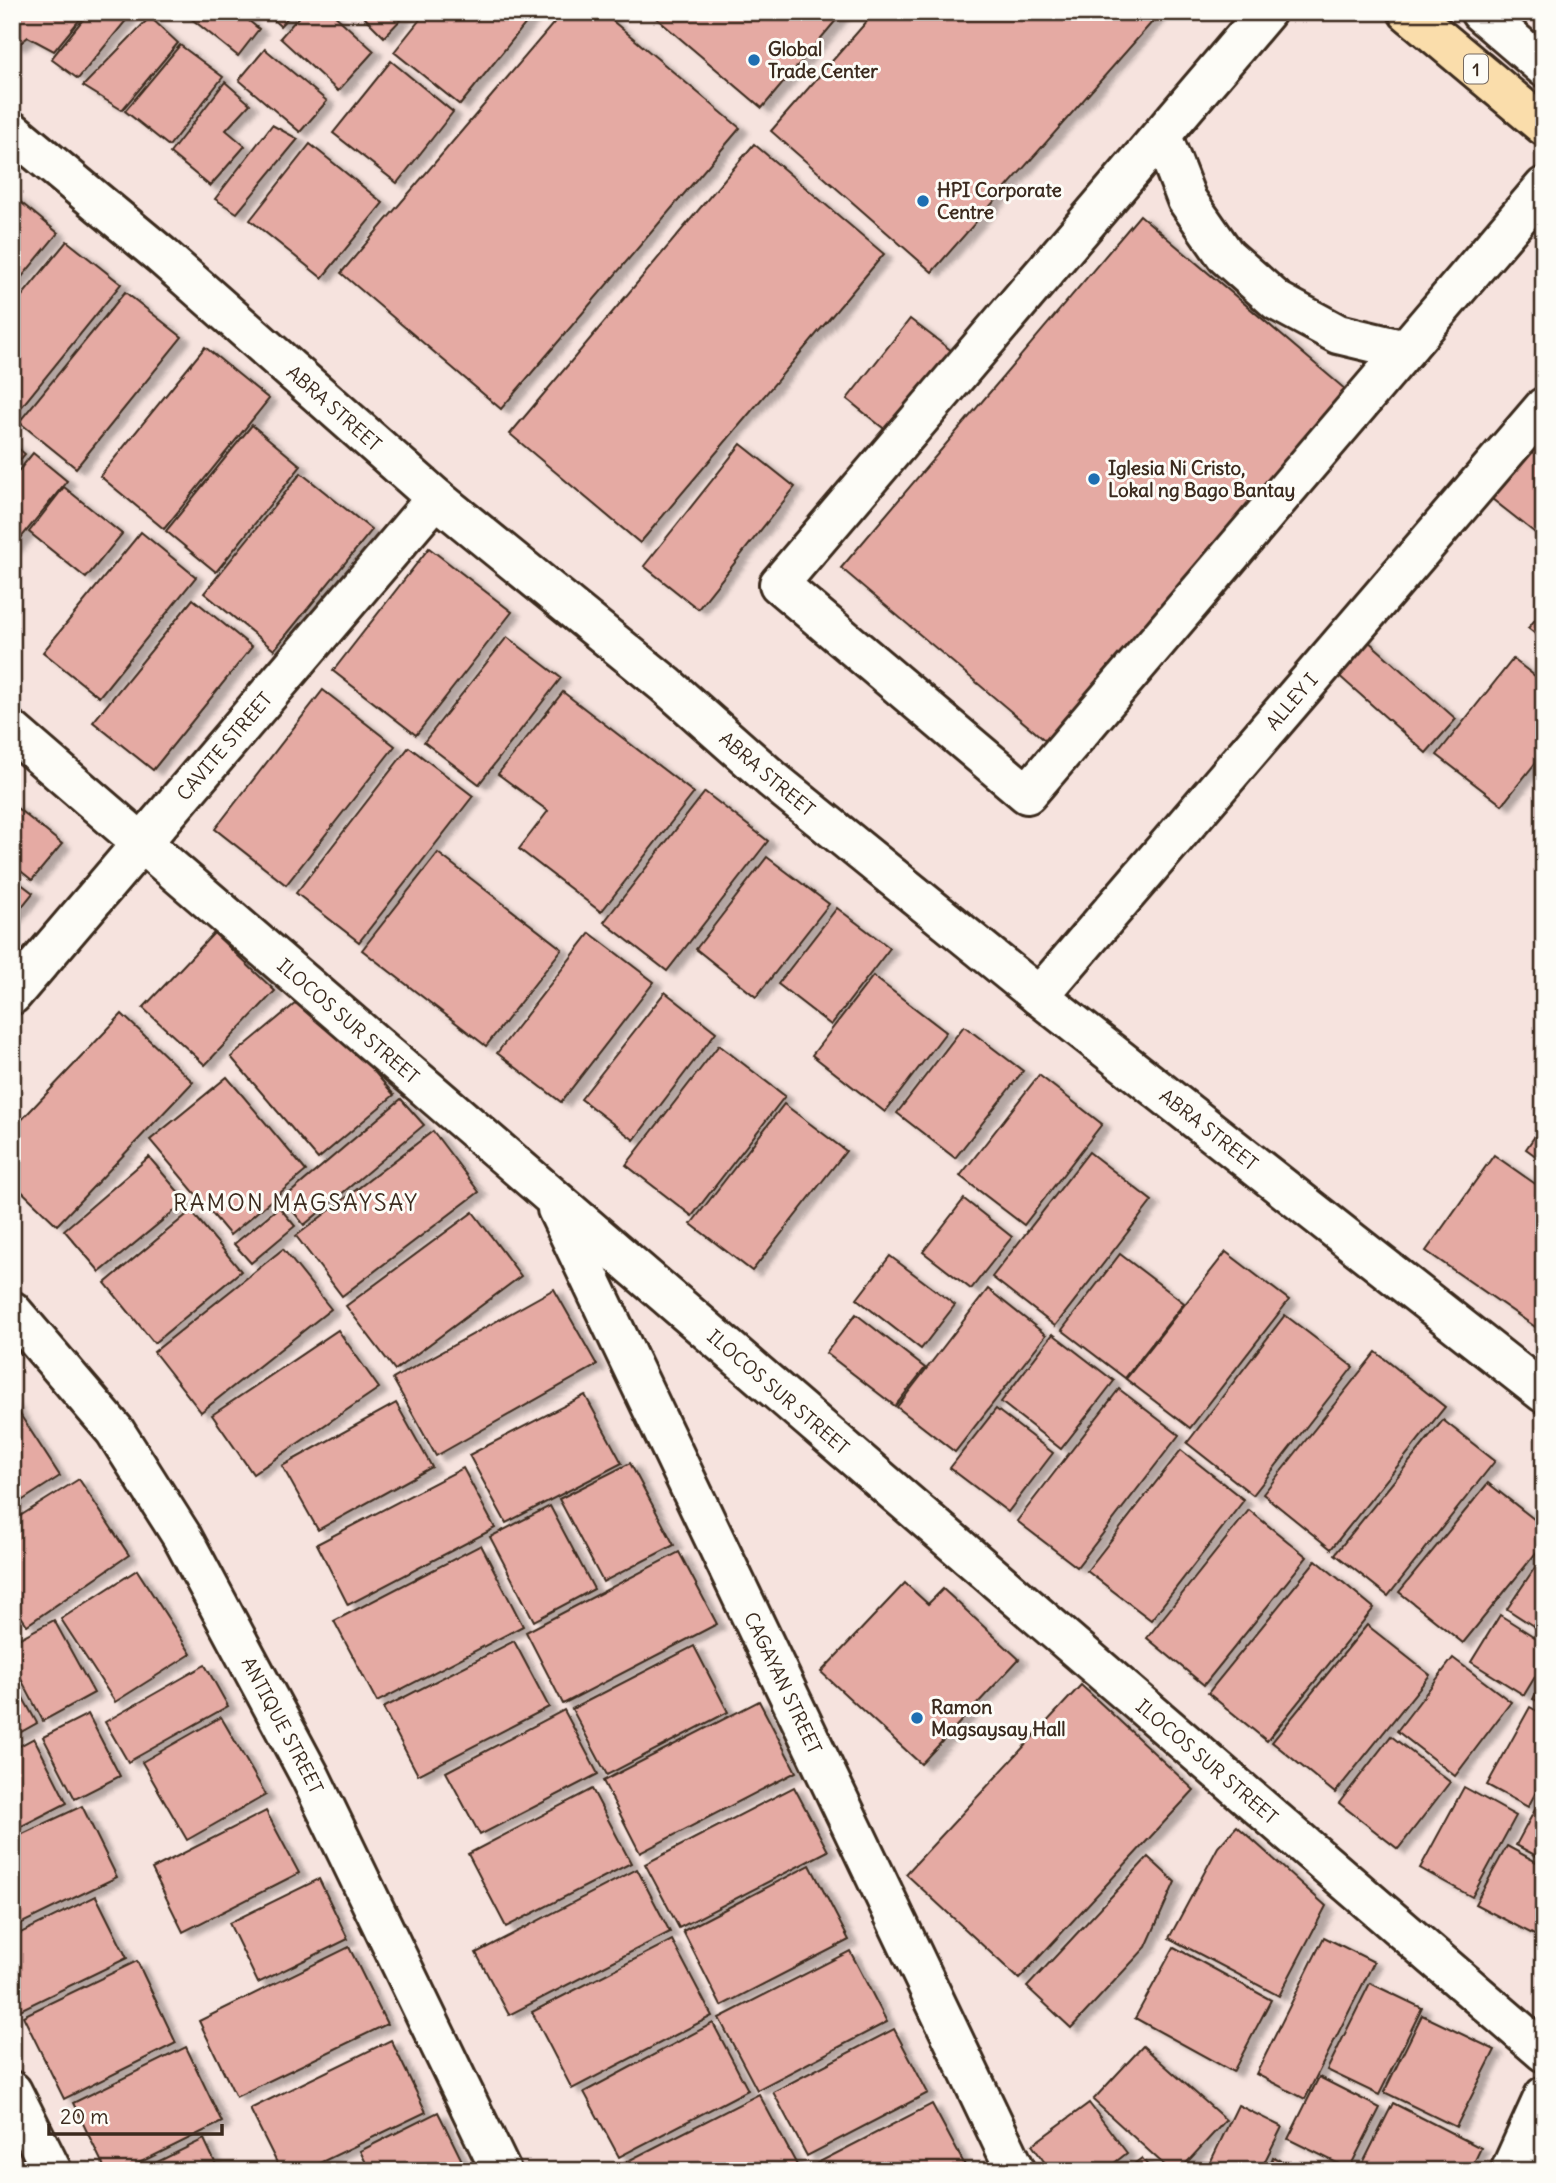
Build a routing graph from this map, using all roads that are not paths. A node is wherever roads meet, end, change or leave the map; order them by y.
1 (1266, 12) edge
2 (1408, 12) edge
3 (1480, 12) edge
4 (1544, 67) edge
5 (1544, 126) edge
6 (12, 131) edge
7 (1162, 136) junction
8 (1544, 187) edge
9 (1405, 350) junction
10 (1544, 407) edge
11 (436, 498) junction
12 (12, 730) edge
13 (144, 844) junction
14 (12, 995) edge
15 (1039, 996) junction
16 (550, 1194) junction
17 (12, 1311) edge
18 (1544, 1393) edge
19 (1544, 2052) edge
20 (12, 2091) edge
21 (1544, 2096) edge
22 (52, 2171) edge
23 (501, 2171) edge
24 (1016, 2171) edge
25 (1510, 2171) edge

1 - 7 street
2 - 5 highway, 1
3 - 4 street
6 - 11 street, ABRA STREET
7 - 9 street
7 - 9 street
8 - 9 street
10 - 15 street, ALLEY I
11 - 13 street, CAVITE STREET
11 - 15 street, ABRA STREET
12 - 13 street, ILOCOS SUR STREET
13 - 14 street, CAVITE STREET
13 - 16 street, ILOCOS SUR STREET
15 - 18 street, ABRA STREET
16 - 19 street, ILOCOS SUR STREET
16 - 24 street, CAGAYAN STREET
17 - 23 street, ANTIQUE STREET
20 - 22 street
21 - 25 street

